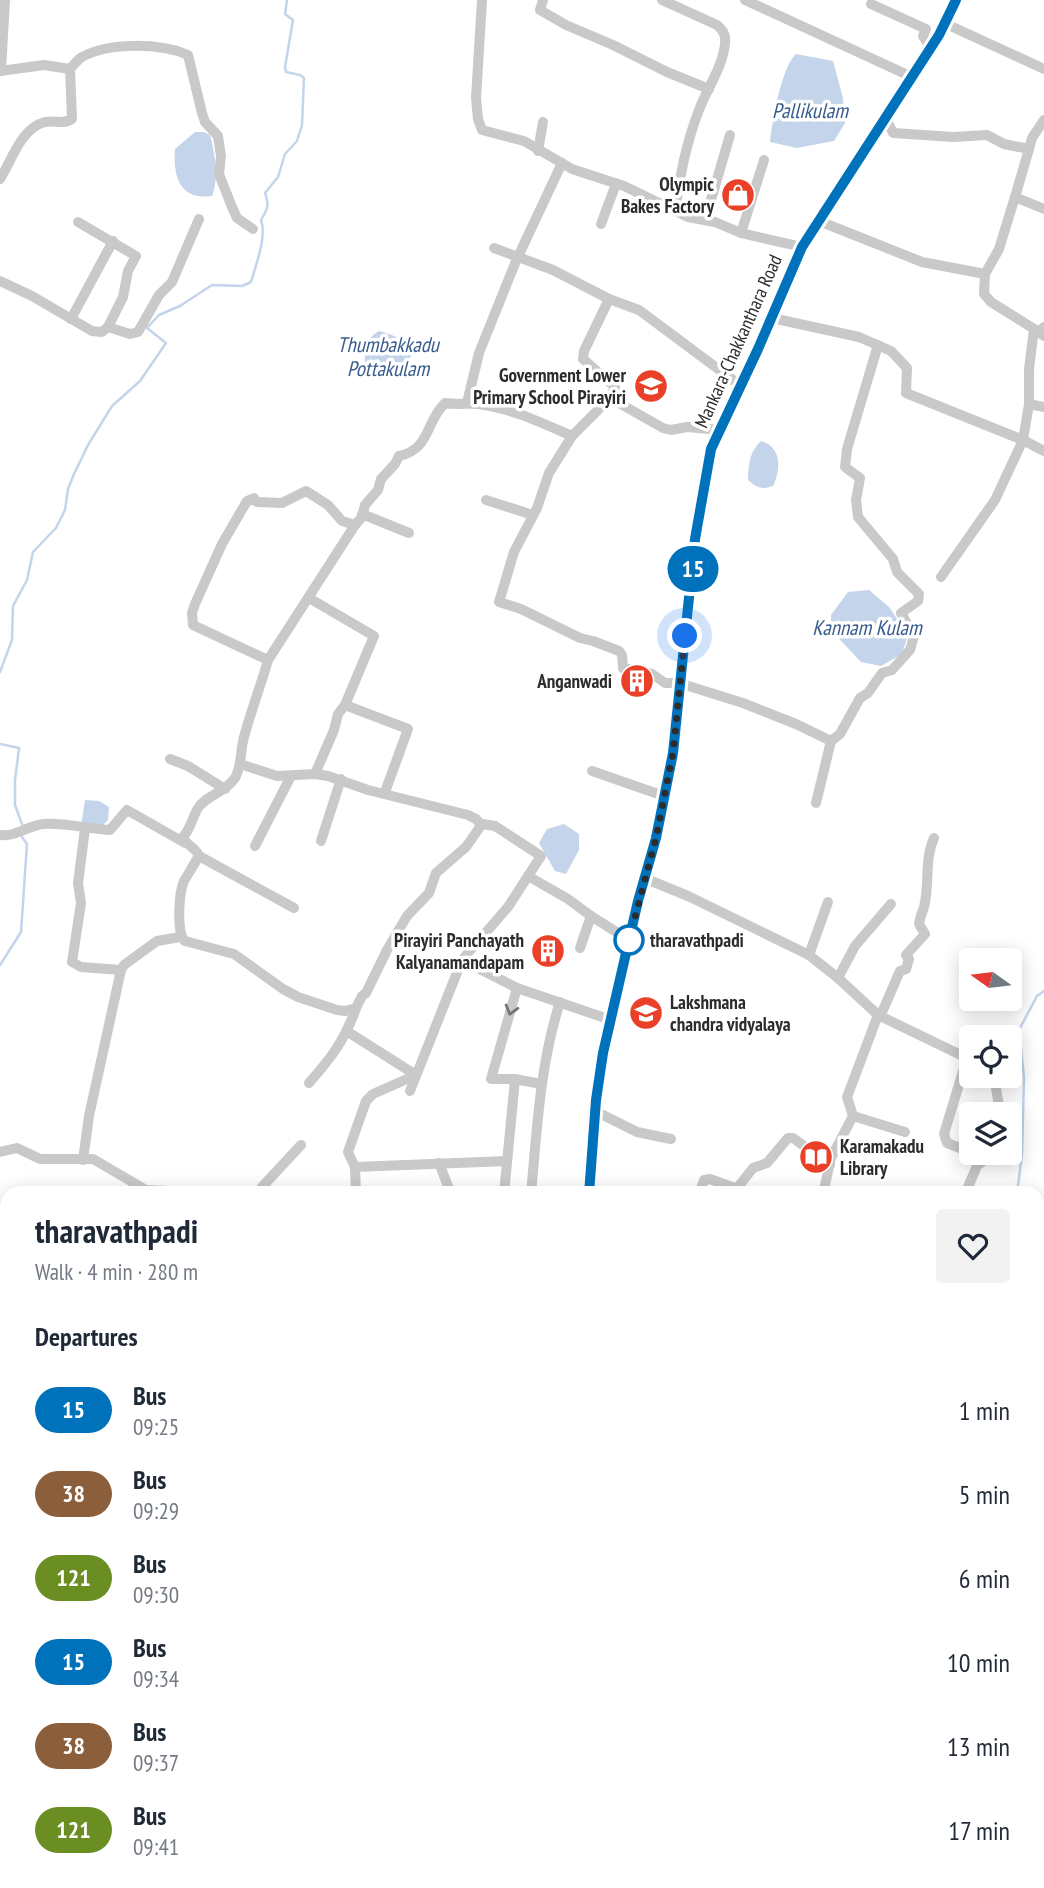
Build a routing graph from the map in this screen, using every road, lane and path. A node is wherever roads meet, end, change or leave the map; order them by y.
1 (5, 0) edge
2 (482, 0) edge
3 (543, 0) edge
4 (662, 0) edge
5 (746, 0) edge
6 (956, 0) edge
7 (871, 4) dead end
8 (944, 23) junction
9 (930, 48) junction
10 (70, 69) junction
11 (1044, 69) edge
12 (0, 71) edge
13 (912, 77) junction
14 (709, 89) junction
15 (886, 118) junction
16 (1044, 120) edge
17 (544, 122) dead end
18 (730, 135) dead end
19 (1029, 149) junction
20 (538, 151) junction
21 (764, 160) dead end
22 (562, 163) junction
23 (0, 179) edge
24 (616, 184) junction
25 (1015, 197) junction
26 (1044, 209) edge
27 (675, 211) junction
28 (199, 219) dead end
29 (705, 220) junction
30 (819, 221) junction
31 (78, 222) dead end
32 (601, 224) dead end
33 (253, 229) dead end
34 (741, 233) junction
35 (113, 241) junction
36 (802, 247) junction
37 (494, 248) dead end
38 (519, 256) junction
39 (985, 274) junction
40 (0, 281) edge
41 (609, 299) junction
42 (772, 317) junction
43 (71, 319) junction
44 (108, 327) junction
45 (1039, 328) edge
46 (1044, 337) edge
47 (878, 345) junction
48 (741, 386) junction
49 (610, 398) junction
50 (467, 403) junction
51 (1029, 404) junction
52 (1044, 407) edge
53 (720, 430) junction
54 (572, 436) junction
55 (1023, 440) junction
56 (1044, 451) edge
57 (486, 500) dead end
58 (362, 514) junction
59 (533, 515) junction
60 (355, 525) junction
61 (409, 533) dead end
62 (941, 577) dead end
63 (309, 598) junction
64 (268, 660) junction
65 (679, 683) junction
66 (345, 705) junction
67 (831, 741) junction
68 (170, 759) dead end
69 (240, 764) junction
70 (592, 771) dead end
71 (315, 774) junction
72 (291, 776) junction
73 (341, 779) junction
74 (225, 789) junction
75 (385, 792) junction
76 (664, 796) junction
77 (816, 803) dead end
78 (481, 825) junction
79 (85, 829) junction
80 (0, 835) edge
81 (934, 838) dead end
82 (321, 841) dead end
83 (185, 843) junction
84 (255, 846) dead end
85 (199, 856) junction
86 (528, 876) junction
87 (644, 878) junction
88 (828, 902) dead end
89 (891, 904) dead end
90 (294, 908) dead end
91 (591, 916) junction
92 (180, 937) junction
93 (629, 940) junction
94 (580, 948) dead end
95 (809, 955) junction
96 (462, 960) junction
97 (121, 971) junction
98 (838, 978) junction
99 (517, 988) junction
100 (560, 1002) junction
101 (356, 1008) junction
102 (878, 1015) junction
103 (611, 1020) junction
104 (348, 1032) junction
105 (959, 1053) edge
106 (416, 1075) junction
107 (515, 1079) junction
108 (309, 1083) dead end
109 (541, 1084) junction
110 (959, 1088) edge
111 (410, 1091) dead end
112 (595, 1111) junction
113 (853, 1116) junction
114 (905, 1132) dead end
115 (671, 1139) dead end
116 (301, 1145) dead end
117 (959, 1147) edge
118 (0, 1152) edge
119 (83, 1160) junction
120 (507, 1161) junction
121 (439, 1163) junction
122 (830, 1164) junction
123 (978, 1165) edge
124 (355, 1167) junction
125 (139, 1186) edge
126 (263, 1186) edge
127 (356, 1186) edge
128 (448, 1186) edge
129 (505, 1186) edge
130 (532, 1186) edge
131 (590, 1186) edge
132 (702, 1186) edge
133 (729, 1186) edge
134 (739, 1186) edge
135 (825, 1186) edge
136 (968, 1186) edge

1 - 12 street
2 - 20 street
3 - 14 street
4 - 14 street
5 - 13 street
6 - 8 main road, Mankara-Chakkanthara Road
7 - 9 street
8 - 9 main road, Mankara-Chakkanthara Road
8 - 11 street
9 - 13 main road, Mankara-Chakkanthara Road
10 - 12 street
10 - 23 street
10 - 33 street
13 - 15 main road, Mankara-Chakkanthara Road
14 - 27 street
15 - 19 street
15 - 30 main road, Mankara-Chakkanthara Road
16 - 19 street
17 - 20 street
18 - 29 street
19 - 25 street
20 - 22 street
21 - 34 street
22 - 24 street
22 - 38 street
24 - 27 street
24 - 32 street
25 - 26 street
25 - 39 street
27 - 29 street
28 - 44 street
29 - 34 street
30 - 36 main road, Mankara-Chakkanthara Road
30 - 39 street
31 - 35 street
34 - 36 street
35 - 43 street
35 - 44 street
36 - 42 main road, Mankara-Chakkanthara Road
37 - 38 street
38 - 41 street
38 - 50 street
39 - 45 street
40 - 43 street
41 - 48 street
41 - 49 street
42 - 47 street
42 - 48 main road, Mankara-Chakkanthara Road
43 - 44 street
45 - 46 street
45 - 51 street
47 - 55 street
47 - 67 street
48 - 53 main road, Mankara-Chakkanthara Road
49 - 53 street
49 - 54 street
50 - 54 street
50 - 58 street
51 - 52 street
51 - 55 street
53 - 65 main road, Mankara-Chakkanthara Road
54 - 59 street
55 - 56 street
55 - 62 street
57 - 59 street
58 - 60 street
58 - 61 street
59 - 65 street
60 - 63 street
60 - 64 street
63 - 64 street
63 - 66 street
64 - 69 street
65 - 67 street
65 - 76 main road, Mankara-Chakkanthara Road
66 - 71 street
66 - 75 street
67 - 77 street
68 - 74 street
69 - 72 street
69 - 74 street
70 - 76 street
71 - 72 street
71 - 73 street
72 - 84 street
73 - 75 street
73 - 82 street
74 - 83 street
75 - 78 street
76 - 87 main road, Mankara-Chakkanthara Road
78 - 86 street
78 - 101 street
79 - 80 street
79 - 83 street
79 - 97 street
81 - 102 street
83 - 85 street
85 - 90 street
85 - 92 street
86 - 91 street
86 - 96 street
87 - 93 main road, Mankara-Chakkanthara Road
87 - 95 street
88 - 95 street
89 - 98 street
91 - 93 street
91 - 94 street
92 - 97 street
92 - 101 street
93 - 103 main road, Mankara-Chakkanthara Road
95 - 98 street
96 - 99 street
96 - 106 street
97 - 119 street
98 - 102 street
99 - 100 street
99 -> 107 street
100 - 103 street
100 - 109 street
101 - 104 street
102 - 105 street
102 - 113 street
103 - 112 main road, Mankara-Chakkanthara Road
104 - 106 street
104 - 108 street
106 - 111 street
106 - 124 street
107 - 109 street
107 - 120 street
109 - 130 street
110 - 117 street
112 - 115 street
112 - 131 main road, Mankara-Chakkanthara Road
113 - 114 street
113 - 122 street
116 - 126 street
118 - 119 street
119 - 125 street
120 - 121 street
120 - 129 street
121 - 124 street
121 - 128 street
122 - 134 street
122 - 135 street
123 - 136 street
124 - 127 street
132 - 133 street

